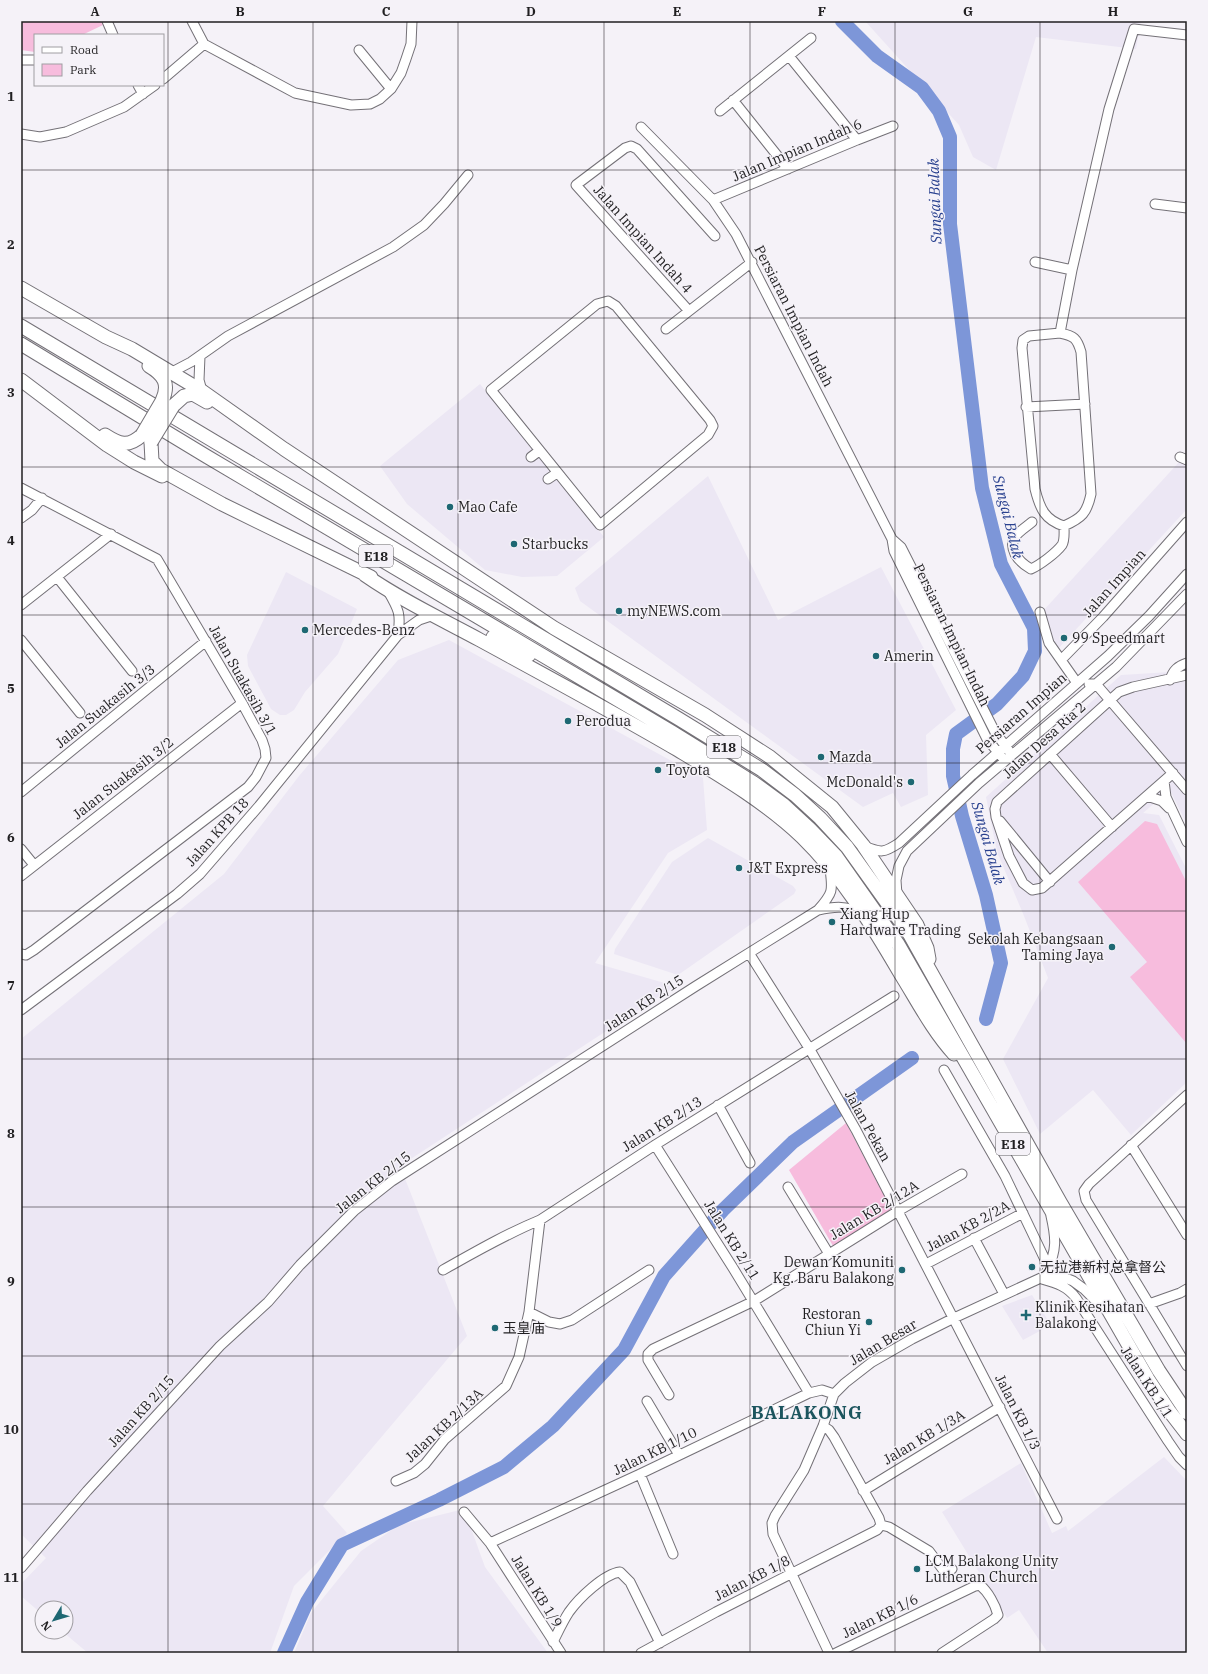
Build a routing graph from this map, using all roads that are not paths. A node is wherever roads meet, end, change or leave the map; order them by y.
1 (107, 21) edge
2 (192, 21) edge
3 (412, 21) edge
4 (112, 33) edge
5 (1187, 35) edge
6 (811, 38) dead end
7 (204, 44) junction
8 (359, 50) dead end
9 (789, 56) junction
10 (21, 60) edge
11 (34, 60) edge
12 (164, 77) edge
13 (139, 86) edge
14 (154, 86) edge
15 (391, 89) junction
16 (143, 94) junction
17 (733, 100) junction
18 (720, 110) dead end
19 (893, 126) dead end
20 (641, 127) dead end
21 (21, 134) edge
22 (857, 140) junction
23 (788, 168) junction
24 (468, 175) dead end
25 (713, 200) junction
26 (1155, 204) dead end
27 (1187, 208) edge
28 (715, 236) dead end
29 (752, 262) junction
30 (1035, 262) dead end
31 (1072, 270) junction
32 (21, 288) edge
33 (689, 311) junction
34 (21, 326) edge
35 (666, 329) dead end
36 (1060, 333) junction
37 (106, 337) junction
38 (21, 344) edge
39 (200, 356) junction
40 (172, 372) junction
41 (21, 380) edge
42 (202, 390) junction
43 (52, 403) junction
44 (167, 403) junction
45 (1085, 404) junction
46 (1026, 407) junction
47 (252, 426) junction
48 (147, 438) junction
49 (539, 451) junction
50 (531, 457) dead end
51 (557, 473) junction
52 (548, 479) dead end
53 (21, 488) edge
54 (42, 498) junction
55 (222, 504) junction
56 (21, 518) edge
57 (1032, 522) dead end
58 (1187, 522) edge
59 (1064, 526) junction
60 (111, 534) junction
61 (1187, 574) edge
62 (365, 575) junction
63 (57, 577) junction
64 (388, 591) junction
65 (1187, 594) edge
66 (21, 605) edge
67 (1040, 612) dead end
68 (434, 615) junction
69 (398, 635) junction
70 (21, 640) edge
71 (206, 641) junction
72 (1108, 656) junction
73 (547, 657) junction
74 (1060, 660) junction
75 (1187, 663) edge
76 (132, 671) dead end
77 (1187, 675) edge
78 (1170, 680) junction
79 (1077, 683) junction
80 (1096, 684) junction
81 (1068, 692) junction
82 (971, 694) junction
83 (1110, 700) junction
84 (242, 703) junction
85 (80, 713) dead end
86 (1005, 746) junction
87 (997, 753) junction
88 (1050, 754) junction
89 (1012, 755) junction
90 (1005, 761) junction
91 (1173, 773) junction
92 (1164, 781) junction
93 (1187, 790) edge
94 (21, 792) edge
95 (1147, 796) junction
96 (1171, 810) junction
97 (996, 817) junction
98 (1112, 827) junction
99 (1187, 842) edge
100 (863, 845) junction
101 (21, 848) edge
102 (34, 865) junction
103 (830, 868) junction
104 (21, 876) edge
105 (1050, 882) junction
106 (897, 895) junction
107 (818, 910) junction
108 (863, 913) junction
109 (749, 953) junction
110 (21, 954) edge
111 (932, 972) junction
112 (894, 996) dead end
113 (21, 1010) edge
114 (809, 1048) junction
115 (944, 1070) dead end
116 (976, 1079) junction
117 (1186, 1099) edge
118 (718, 1105) junction
119 (655, 1145) junction
120 (1131, 1145) junction
121 (750, 1163) dead end
122 (962, 1174) dead end
123 (788, 1187) dead end
124 (1050, 1209) junction
125 (898, 1211) junction
126 (1023, 1213) junction
127 (540, 1220) junction
128 (1187, 1235) edge
129 (974, 1238) junction
130 (829, 1254) junction
131 (926, 1264) junction
132 (443, 1270) dead end
133 (649, 1270) dead end
134 (1045, 1274) junction
135 (1187, 1289) edge
136 (1004, 1294) junction
137 (754, 1301) junction
138 (1149, 1304) junction
139 (529, 1312) junction
140 (954, 1318) junction
141 (1117, 1325) junction
142 (1187, 1366) edge
143 (809, 1393) junction
144 (834, 1394) junction
145 (669, 1395) dead end
146 (647, 1401) dead end
147 (1000, 1407) junction
148 (1187, 1413) edge
149 (823, 1426) junction
150 (1187, 1434) edge
151 (679, 1455) junction
152 (1187, 1465) edge
153 (640, 1474) junction
154 (396, 1481) dead end
155 (863, 1491) junction
156 (464, 1512) dead end
157 (1056, 1519) dead end
158 (879, 1527) junction
159 (490, 1543) junction
160 (673, 1554) dead end
161 (21, 1568) edge
162 (952, 1570) dead end
163 (793, 1574) junction
164 (553, 1642) junction
165 (656, 1647) edge
166 (561, 1653) edge
167 (641, 1653) edge
168 (829, 1653) edge
169 (836, 1653) edge
170 (942, 1653) edge

1 - 4 street
2 - 7 street
3 - 15 street
5 - 31 street
6 - 9 street
7 - 12 street
7 - 15 street
8 - 15 street
9 - 17 street
9 - 22 street
10 - 11 street
13 - 16 street
14 - 16 street
16 - 21 street
17 - 18 street
17 - 23 street
19 - 22 street, Jalan Impian Indah 6
20 - 25 street, Persiaran Impian Indah
22 - 23 street, Jalan Impian Indah 6
23 - 25 street, Jalan Impian Indah 6
24 - 39 street
25 - 29 street, Persiaran Impian Indah
26 - 27 street
28 - 33 street, Jalan Impian Indah 4
29 - 33 street
29 - 82 street, Persiaran Impian Indah
30 - 31 street
31 - 36 street
32 - 37 highway
33 - 35 street
34 - 111 highway, E18
36 - 45 street
36 - 46 street
37 - 40 highway
37 - 44 highway
38 - 73 highway, E18
39 - 40 street
39 - 42 street
40 - 42 highway
41 - 43 highway
42 - 47 highway
43 - 48 highway
43 - 55 highway
44 - 47 highway
44 - 48 highway, bridge
45 - 46 street
45 - 59 street
46 - 59 street
47 - 100 highway
48 - 55 highway
49 - 50 street
49 - 51 street
49 - 51 street
51 - 52 street
53 - 54 street, Jalan Suakasih 3/1
54 - 56 street
54 - 60 street, Jalan Suakasih 3/1
55 - 62 highway
57 - 59 street
58 - 74 street, Jalan Impian
60 - 63 street
60 - 71 street, Jalan Suakasih 3/1
61 - 72 street, Persiaran Impian
62 - 64 highway
62 - 73 highway
63 - 66 street
63 - 76 street
64 - 68 highway
64 - 69 street
65 - 80 street, Persiaran Impian
67 - 74 street
68 - 69 street, Jalan KPB 18
68 - 103 highway
69 - 113 street, Jalan KPB 18
70 - 85 street
71 - 84 street, Jalan Suakasih 3/1
71 - 94 street, Jalan Suakasih 3/3
72 - 79 street, Persiaran Impian
72 - 80 street
73 - 116 highway, E18
74 - 79 street
75 - 78 street
77 - 78 street, Jalan Desa Ria 2
78 - 83 street, Jalan Desa Ria 2
79 - 81 street, Persiaran Impian
80 - 81 street
80 - 83 street
80 - 89 street, Persiaran Impian
81 - 86 street, Persiaran Impian
82 - 86 street, Persiaran Impian Indah
82 - 87 street, Persiaran Impian Indah
83 - 88 street, Jalan Desa Ria 2
83 - 91 street
84 - 102 street, Jalan Suakasih 3/2
84 - 110 street, Jalan Suakasih 3/1
86 - 87 street, Persiaran Impian
86 - 89 street, Persiaran Impian Indah
87 - 90 street, Persiaran Impian Indah
87 - 100 street, Persiaran Impian
88 - 97 street, Jalan Desa Ria 2
88 - 98 street
89 - 90 street, Persiaran Impian
90 - 106 street, Persiaran Impian
91 - 92 street
91 - 93 street
92 - 95 street
92 - 96 street
95 - 96 street
95 - 98 street
96 - 99 street
97 - 105 street
97 - 105 street
98 - 105 street
100 - 106 highway
101 - 102 street
102 - 104 street, Jalan Suakasih 3/2
103 - 107 street, Jalan KB 2/15
103 - 108 highway
106 - 111 highway
107 - 108 street, Jalan KB 2/15
107 - 109 street, Jalan KB 2/15
108 - 116 highway
109 - 114 street, Jalan Pekan
109 - 161 street, Jalan KB 2/15
111 - 148 highway, E18
112 - 114 street, Jalan KB 2/13
114 - 118 street, Jalan KB 2/13
114 - 125 street, Jalan Pekan
115 - 126 street
116 - 124 highway, E18
117 - 120 street
118 - 119 street, Jalan KB 2/13
118 - 121 street
119 - 127 street, Jalan KB 2/13
119 - 137 street, Jalan KB 2/11
120 - 128 street
120 - 138 street
122 - 125 street, Jalan KB 2/12A
123 - 130 street
124 - 134 street
124 - 141 highway, E18
125 - 130 street, Jalan KB 2/12A
125 - 131 street, Jalan Pekan
126 - 129 street, Jalan KB 2/2A
126 - 134 street
127 - 132 street, Jalan KB 2/13
127 - 139 street, Jalan KB 2/13A
129 - 131 street, Jalan KB 2/2A
129 - 136 street
130 - 137 street, Jalan KB 2/12A
131 - 140 street, Jalan Pekan
133 - 139 street
134 - 136 street, Jalan Besar
134 - 141 street, Jalan Besar
134 - 152 street, Jalan KB 1/1
135 - 138 street
136 - 140 street, Jalan Besar
137 - 143 street, Jalan KB 2/11
137 - 145 street, Jalan KB 2/12A
138 - 142 street
139 - 154 street, Jalan KB 2/13A
140 - 144 street, Jalan Besar
140 - 147 street, Jalan KB 1/3
141 - 150 highway, E18
143 - 144 street, Jalan KB 1/10
143 - 151 street, Jalan KB 1/10
144 - 149 street, Jalan Besar
146 - 151 street
147 - 155 street, Jalan KB 1/3A
147 - 157 street, Jalan KB 1/3
149 - 155 street
149 - 163 street, Jalan Besar
151 - 153 street, Jalan KB 1/10
153 - 159 street, Jalan KB 1/10
153 - 160 street
155 - 158 street
156 - 159 street, Jalan KB 1/9
158 - 162 street
158 - 163 street, Jalan KB 1/8
159 - 164 street, Jalan KB 1/9
163 - 165 street, Jalan KB 1/8
163 - 168 street, Jalan Besar
164 - 165 street
164 - 166 street, Jalan KB 1/9
165 - 167 street, Jalan KB 1/8
169 - 170 street, Jalan KB 1/6

